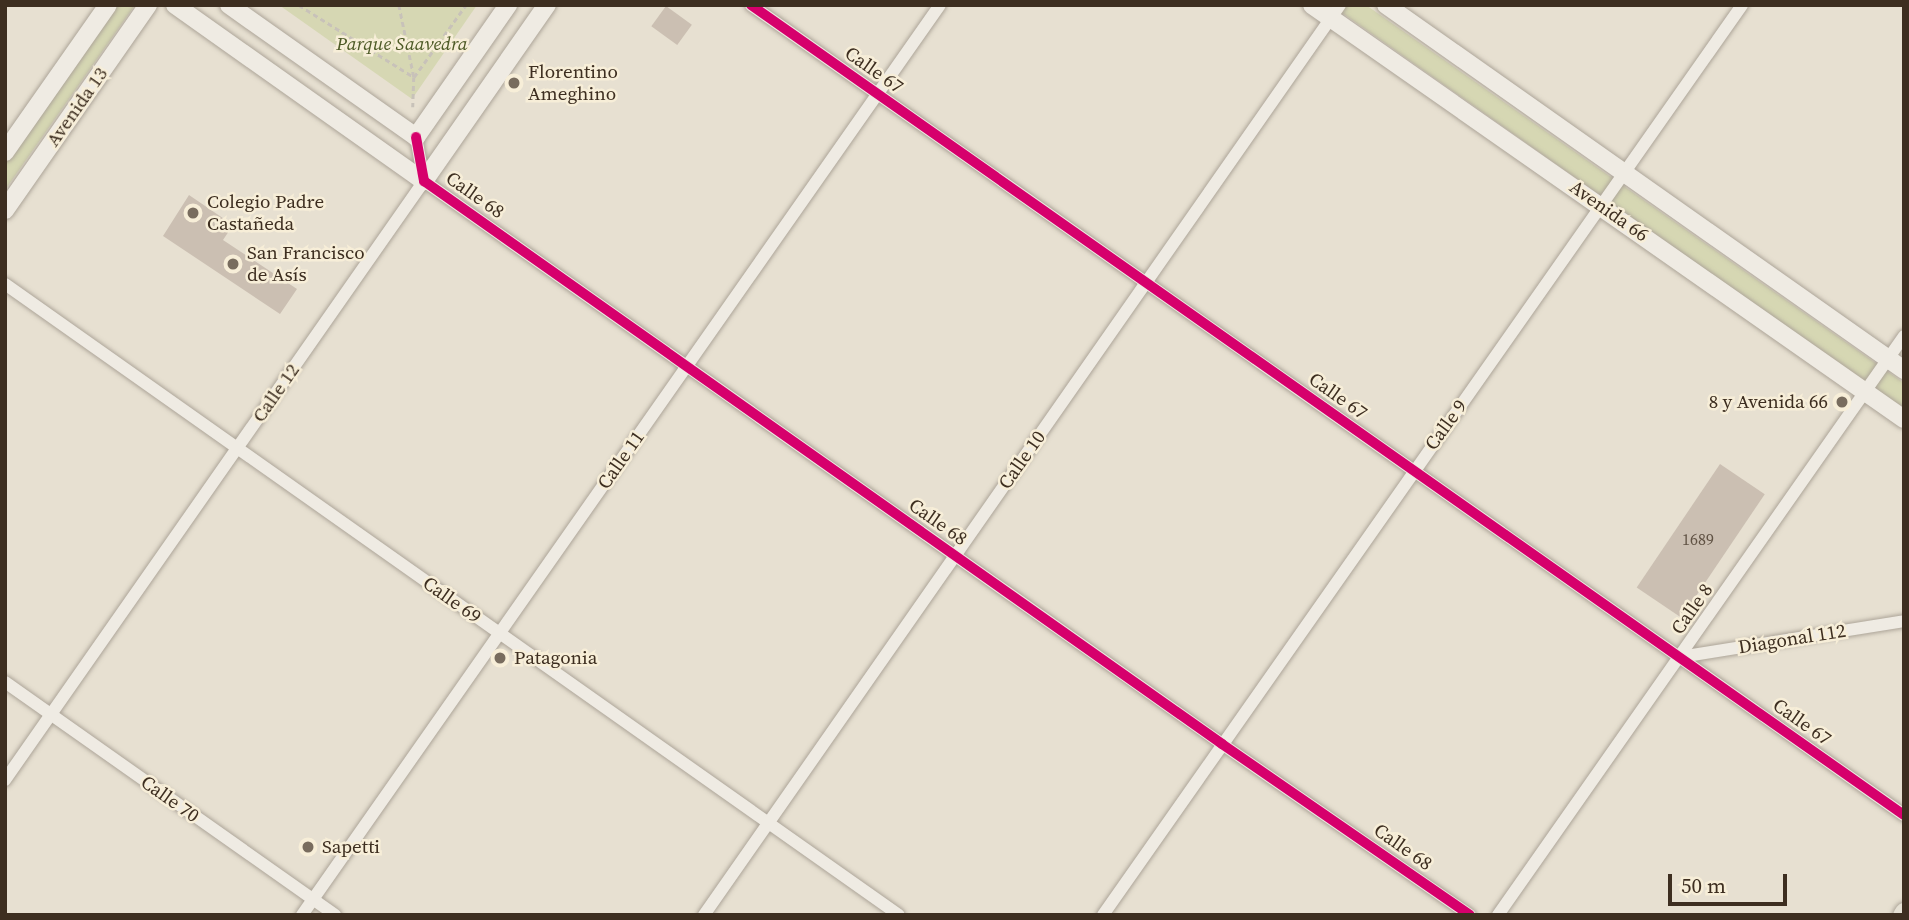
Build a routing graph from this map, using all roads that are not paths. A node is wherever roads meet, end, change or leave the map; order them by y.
1 (108, 5) edge
2 (148, 5) edge
3 (175, 5) edge
4 (229, 5) edge
5 (508, 5) edge
6 (547, 5) edge
7 (751, 5) edge
8 (940, 5) edge
9 (1312, 5) edge
10 (1385, 5) edge
11 (1742, 5) edge
12 (1335, 12) edge
13 (877, 94) junction
14 (416, 137) junction
15 (5, 152) edge
16 (1624, 173) junction
17 (424, 181) junction
18 (1602, 206) junction
19 (5, 209) edge
20 (1146, 283) junction
21 (5, 284) edge
22 (1904, 336) edge
23 (1887, 359) junction
24 (687, 366) junction
25 (1904, 370) edge
26 (1866, 392) junction
27 (1904, 419) edge
28 (237, 448) junction
29 (1413, 471) junction
30 (955, 556) junction
31 (1904, 621) edge
32 (499, 633) junction
33 (1680, 657) junction
34 (5, 682) edge
35 (51, 715) junction
36 (1222, 744) junction
37 (5, 780) edge
38 (1904, 816) edge
39 (769, 823) junction
40 (312, 899) junction
41 (302, 915) edge
42 (335, 915) edge
43 (704, 915) edge
44 (899, 915) edge
45 (1103, 915) edge
46 (1470, 915) edge
47 (1498, 915) edge

1 - 15 main road, Avenida 13
2 - 19 main road, Avenida 13
3 - 17 main road, Calle 68
4 - 14 main road
5 - 14 main road
6 - 17 main road, Calle 12
7 - 13 street, Calle 67
8 - 13 street, Calle 11
9 - 12 main road, Avenida 66
10 - 16 main road, Avenida 66
11 - 16 street, Calle 9
12 - 18 main road, Avenida 66
12 - 20 street, Calle 10
13 - 20 street, Calle 67
13 - 24 street, Calle 11
14 - 17 street, Calle 68
16 - 18 street, Calle 9
16 - 23 main road, Avenida 66
17 - 24 street, Calle 68
17 - 28 street, Calle 12
18 - 26 main road, Avenida 66
18 - 29 street, Calle 9
20 - 29 street, Calle 67
20 - 30 street, Calle 10
21 - 28 street, Calle 69
22 - 23 street, Calle 8
23 - 25 main road, Avenida 66
23 - 26 street, Calle 8
24 - 30 street, Calle 68
24 - 32 street, Calle 11
26 - 27 main road, Avenida 66
26 - 33 street, Calle 8
28 - 32 street, Calle 69
28 - 35 street, Calle 12
29 - 33 street, Calle 67
29 - 36 street, Calle 9
30 - 36 street, Calle 68
30 - 39 street, Calle 10
31 - 33 street, Diagonal 112
32 - 39 street, Calle 69
32 - 40 street, Calle 11
33 - 38 street, Calle 67
33 - 47 street, Calle 8
34 - 35 street, Calle 70
35 - 37 street, Calle 12
35 - 40 street, Calle 70
36 - 45 street, Calle 9
36 - 46 street, Calle 68
39 - 43 street, Calle 10
39 - 44 street, Calle 69
40 - 41 street, Calle 11
40 - 42 street, Calle 70

